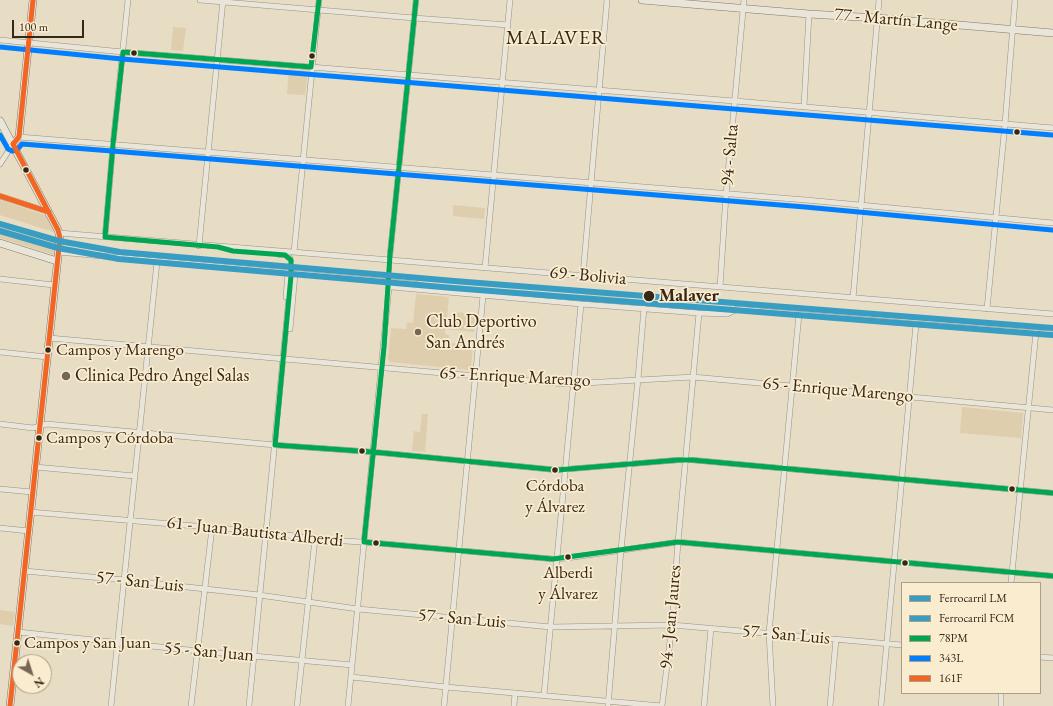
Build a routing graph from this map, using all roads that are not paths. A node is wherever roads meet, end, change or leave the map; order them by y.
1 (33, 0) edge
2 (128, 0) edge
3 (200, 0) edge
4 (319, 0) edge
5 (416, 0) edge
6 (510, 0) edge
7 (607, 0) edge
8 (642, 0) edge
9 (744, 0) edge
10 (878, 0) edge
11 (1015, 0) edge
12 (223, 1) edge
13 (744, 9) junction
14 (318, 10) junction
15 (809, 14) junction
16 (414, 18) junction
17 (877, 18) junction
18 (508, 25) junction
19 (1013, 30) junction
20 (1053, 33) edge
21 (0, 40) edge
22 (29, 43) junction
23 (123, 52) junction
24 (217, 58) junction
25 (311, 67) junction
26 (408, 75) junction
27 (502, 83) junction
28 (600, 90) junction
29 (735, 101) junction
30 (804, 106) junction
31 (869, 112) junction
32 (0, 121) edge
33 (1005, 124) junction
34 (1053, 128) edge
35 (19, 137) junction
36 (13, 144) junction
37 (113, 144) junction
38 (208, 152) junction
39 (302, 160) junction
40 (0, 164) edge
41 (399, 167) junction
42 (494, 175) junction
43 (592, 183) junction
44 (397, 184) junction
45 (726, 195) junction
46 (0, 196) edge
47 (861, 205) junction
48 (49, 212) junction
49 (996, 218) junction
50 (1053, 222) edge
51 (59, 233) junction
52 (105, 237) junction
53 (0, 243) edge
54 (199, 246) junction
55 (218, 247) junction
56 (58, 252) junction
57 (294, 252) junction
58 (390, 255) tunnel mouth
59 (290, 258) dead end
60 (386, 260) junction
61 (393, 260) junction
62 (57, 261) junction
63 (157, 262) junction
64 (485, 268) junction
65 (291, 274) junction
66 (583, 275) junction
67 (0, 279) edge
68 (54, 285) junction
69 (390, 285) junction
70 (720, 287) junction
71 (483, 296) junction
72 (853, 298) junction
73 (581, 304) junction
74 (644, 308) junction
75 (987, 309) junction
76 (699, 312) junction
77 (799, 314) junction
78 (1053, 314) edge
79 (916, 324) junction
80 (1036, 332) junction
81 (1053, 334) edge
82 (49, 338) junction
83 (148, 347) junction
84 (0, 352) edge
85 (46, 357) junction
86 (284, 358) junction
87 (382, 367) junction
88 (475, 376) junction
89 (693, 377) junction
90 (638, 379) junction
91 (573, 384) junction
92 (792, 386) junction
93 (910, 396) junction
94 (1027, 407) junction
95 (1053, 410) edge
96 (0, 424) edge
97 (39, 426) junction
98 (140, 433) junction
99 (275, 445) junction
100 (373, 452) junction
101 (685, 460) junction
102 (467, 461) junction
103 (630, 464) junction
104 (35, 466) junction
105 (785, 469) junction
106 (565, 470) junction
107 (135, 476) junction
108 (902, 480) junction
109 (0, 489) edge
110 (1020, 489) junction
111 (32, 492) junction
112 (1053, 493) edge
113 (30, 512) junction
114 (131, 520) junction
115 (0, 528) edge
116 (212, 528) junction
117 (29, 531) junction
118 (266, 532) junction
119 (315, 539) junction
120 (364, 542) junction
121 (678, 542) junction
122 (458, 550) junction
123 (622, 550) junction
124 (777, 550) junction
125 (557, 559) junction
126 (895, 562) junction
127 (24, 571) junction
128 (1012, 572) junction
129 (1053, 576) edge
130 (125, 580) junction
131 (1010, 582) edge
132 (206, 589) junction
133 (259, 595) junction
134 (307, 602) junction
135 (358, 608) junction
136 (452, 618) junction
137 (672, 625) junction
138 (615, 626) junction
139 (551, 627) junction
140 (711, 628) junction
141 (18, 632) junction
142 (769, 633) junction
143 (836, 639) junction
144 (118, 642) junction
145 (887, 643) junction
146 (901, 645) edge
147 (198, 651) junction
148 (254, 656) junction
149 (1041, 657) edge
150 (1053, 658) edge
151 (302, 661) junction
152 (352, 665) junction
153 (351, 677) junction
154 (446, 687) junction
155 (515, 693) junction
156 (1001, 694) edge
157 (544, 695) junction
158 (608, 704) edge
159 (10, 706) edge
160 (111, 706) edge
161 (191, 706) edge
162 (249, 706) edge
163 (297, 706) edge
164 (348, 706) edge
165 (444, 706) edge
166 (514, 706) edge
167 (662, 706) edge
168 (704, 706) edge
169 (774, 706) edge
170 (830, 706) edge
171 (881, 706) edge
172 (1001, 706) edge

1 - 22 street
2 - 23 street
3 - 12 street
4 - 14 street
5 - 16 street
6 - 18 street
7 - 28 street
8 - 13 street, 77 - Martín Lange
9 - 13 street, 94 - Salta
10 - 17 street
11 - 19 street
12 - 14 street
12 - 24 street
13 - 15 street, 77 - Martín Lange
13 - 29 street, 94 - Salta
14 - 16 street
14 - 25 street
15 - 17 street, 77 - Martín Lange
15 - 30 street
16 - 18 street
16 - 26 street
17 - 19 street, 77 - Martín Lange
17 - 31 street
18 - 27 street
19 - 20 street, 77 - Martín Lange
19 - 33 street
21 - 22 street
22 - 23 street
22 - 35 street
23 - 24 street
23 - 37 street
24 - 25 street
24 - 38 street
25 - 26 street
25 - 39 street
26 - 27 street
26 - 41 street
27 - 28 street
27 - 42 street
28 - 29 street
28 - 43 street
29 - 30 street
29 - 45 street, 94 - Salta
30 - 31 street
31 - 33 street
31 - 47 street
32 - 36 street
33 - 34 street
33 - 49 street
35 - 36 street
35 - 37 street
36 - 40 street
36 - 48 street
37 - 38 street
37 - 52 street
38 - 39 street
38 - 54 street
39 - 41 street
39 - 57 street
41 - 42 street
41 - 44 street
42 - 43 street
42 - 64 street
43 - 45 street
43 - 66 street
44 - 58 street
44 - 60 street
44 - 61 street
45 - 47 street
45 - 70 street, 94 - Salta
46 - 48 street
47 - 49 street
47 - 72 street
48 - 51 street
49 - 50 street
49 - 75 street
51 - 52 street, 69 - Bolivia
51 - 56 street
52 - 54 street, 69 - Bolivia
53 - 62 street
54 - 55 street, 69 - Bolivia
55 - 57 street, 69 - Bolivia
55 - 59 street, 69 - Bolivia
56 - 62 street
56 - 63 street
57 - 60 street, 69 - Bolivia
60 - 61 street, 69 - Bolivia
61 - 64 street, 69 - Bolivia
62 - 68 street
63 - 65 street
63 - 83 street
64 - 66 street, 69 - Bolivia
65 - 69 street
65 - 86 street
66 - 70 street, 69 - Bolivia
67 - 68 street
68 - 82 street
69 - 71 street
69 - 87 street
70 - 72 street, 69 - Bolivia
71 - 73 street
71 - 88 street
72 - 75 street, 69 - Bolivia
73 - 74 street
73 - 91 street
74 - 76 street
74 - 90 street
75 - 78 street, 69 - Bolivia
76 - 77 street
76 - 89 street, 94 - Jean Jaures
77 - 79 street
77 - 92 street
79 - 80 street
79 - 93 street
80 - 81 street
80 - 94 street
82 - 83 street, 65 - Enrique Marengo
82 - 85 street
83 - 86 street, 65 - Enrique Marengo
83 - 98 street
84 - 85 street
85 - 97 street
86 - 87 street, 65 - Enrique Marengo
86 - 99 street
87 - 88 street, 65 - Enrique Marengo
87 - 100 street
88 - 91 street, 65 - Enrique Marengo
88 - 102 street
89 - 90 street, 65 - Enrique Marengo
89 - 92 street, 65 - Enrique Marengo
89 - 101 street, 94 - Jean Jaures
90 - 91 street, 65 - Enrique Marengo
90 - 103 street
91 - 106 street
92 - 93 street, 65 - Enrique Marengo
92 - 105 street
93 - 94 street, 65 - Enrique Marengo
93 - 108 street
94 - 95 street, 65 - Enrique Marengo
94 - 110 street
96 - 97 street
97 - 98 street
97 - 104 street
98 - 99 street
98 - 107 street
99 - 100 street
99 - 118 street
100 - 102 street
100 - 120 street
101 - 103 street
101 - 105 street
101 - 121 street, 94 - Jean Jaures
102 - 106 street
102 - 122 street
103 - 106 street
103 - 123 street
104 - 107 street
104 - 111 street
105 - 108 street
105 - 124 street
106 - 125 street
107 - 114 street
108 - 110 street
108 - 126 street
109 - 111 street
110 - 112 street
110 - 128 street
111 - 113 street
113 - 114 street, 61 - Juan Bautista Alberdi
113 - 117 street
114 - 116 street, 61 - Juan Bautista Alberdi
114 - 130 street
115 - 117 street
116 - 118 street, 61 - Juan Bautista Alberdi
116 - 132 street
117 - 127 street
118 - 119 street, 61 - Juan Bautista Alberdi
118 - 133 street
119 - 120 street, 61 - Juan Bautista Alberdi
119 - 134 street
120 - 122 street, 61 - Juan Bautista Alberdi
120 - 135 street
121 - 123 street, 61 - Juan Bautista Alberdi
121 - 124 street, 61 - Juan Bautista Alberdi
121 - 137 street, 94 - Jean Jaures
122 - 125 street, 61 - Juan Bautista Alberdi
122 - 136 street
123 - 125 street, 61 - Juan Bautista Alberdi
123 - 138 street
124 - 126 street, 61 - Juan Bautista Alberdi
124 - 142 street
125 - 139 street
126 - 128 street, 61 - Juan Bautista Alberdi
126 - 145 street
127 - 130 street, 57 - San Luis
127 - 141 street
128 - 129 street, 61 - Juan Bautista Alberdi
128 - 131 street
130 - 132 street, 57 - San Luis
130 - 144 street
132 - 133 street, 57 - San Luis
132 - 147 street
133 - 134 street, 57 - San Luis
133 - 148 street
134 - 135 street, 57 - San Luis
134 - 151 street
135 - 136 street, 57 - San Luis
135 - 152 street
136 - 139 street, 57 - San Luis
136 - 154 street
137 - 138 street, 57 - San Luis
137 - 140 street, 57 - San Luis
137 - 167 street, 94 - Jean Jaures
138 - 139 street, 57 - San Luis
138 - 158 street
139 - 157 street
140 - 142 street, 57 - San Luis
140 - 168 street
141 - 144 street, 55 - San Juan
141 - 159 street
142 - 143 street, 57 - San Luis
142 - 169 street
143 - 145 street, 57 - San Luis
143 - 170 street
144 - 147 street, 55 - San Juan
144 - 160 street
145 - 146 street, 57 - San Luis
145 - 171 street
147 - 148 street, 55 - San Juan
147 - 161 street
148 - 151 street, 55 - San Juan
148 - 162 street
149 - 150 street
151 - 152 street, 55 - San Juan
151 - 163 street
152 - 153 street
153 - 154 street
153 - 164 street
154 - 155 street
154 - 165 street
155 - 157 street
155 - 166 street
156 - 172 street
157 - 158 street
158 - 167 street

